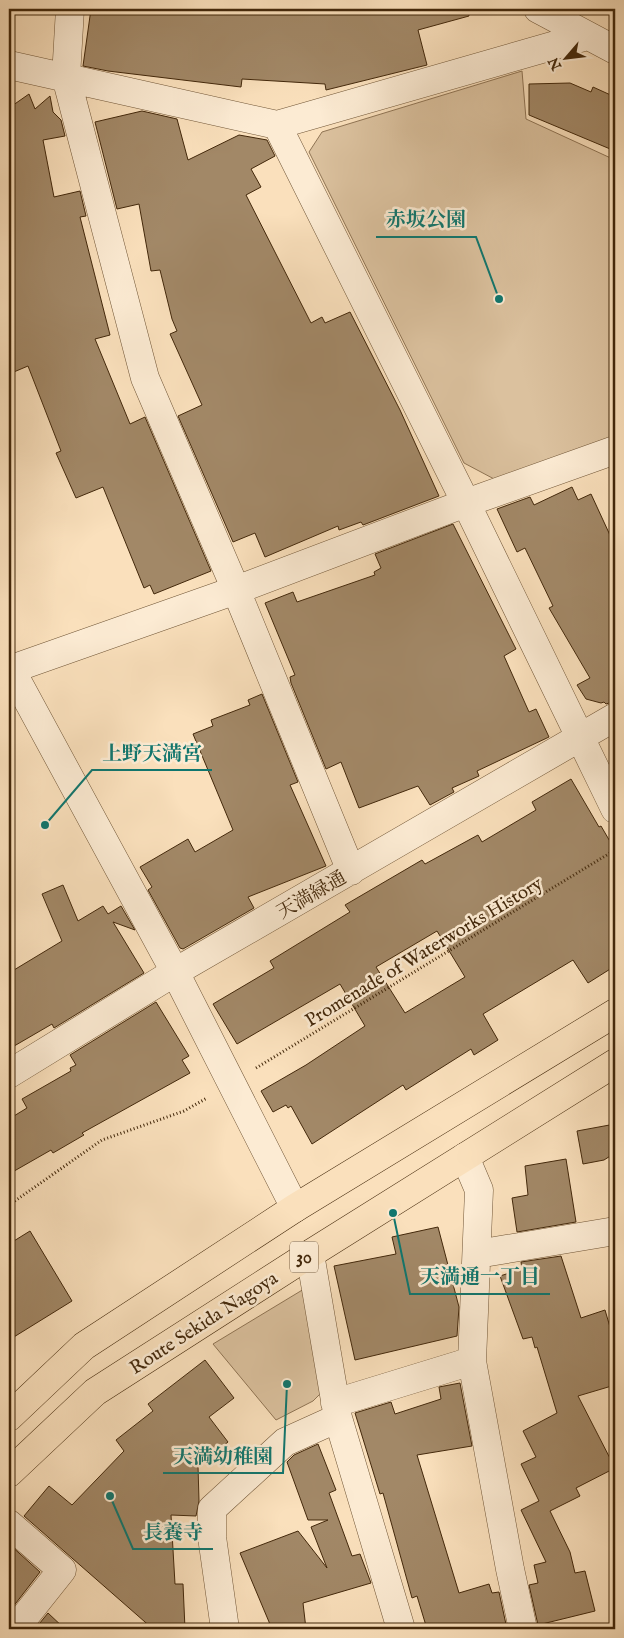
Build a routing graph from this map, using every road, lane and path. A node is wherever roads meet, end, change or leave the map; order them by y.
1 (70, 9) edge
2 (538, 9) edge
3 (587, 36) junction
4 (615, 50) edge
5 (9, 65) edge
6 (66, 77) junction
7 (277, 125) junction
8 (615, 450) edge
9 (466, 503) junction
10 (236, 590) junction
11 (9, 669) edge
12 (615, 716) edge
13 (580, 738) junction
14 (615, 809) edge
15 (615, 850) edge
16 (351, 871) junction
17 (175, 972) junction
18 (615, 1012) edge
19 (615, 1063) edge
20 (254, 1070) dead end
21 (9, 1074) edge
22 (214, 1094) dead end
23 (465, 1157) junction
24 (9, 1204) edge
25 (295, 1208) junction
26 (615, 1231) edge
27 (310, 1254) junction
28 (477, 1254) junction
29 (472, 1362) junction
30 (336, 1411) junction
31 (9, 1416) edge
32 (9, 1473) edge
33 (9, 1524) edge
34 (15, 1629) edge
35 (225, 1629) edge
36 (401, 1629) edge
37 (523, 1629) edge

1 - 6 street
2 - 3 street
3 - 4 street
3 - 7 street
5 - 6 street
6 - 7 street
6 - 10 street
7 - 9 street
8 - 9 street
9 - 10 street
9 - 13 street
10 - 11 street
10 - 16 street
11 - 17 street
12 - 13 street, 天満緑通
13 - 14 street
13 - 16 street, 天満緑通
15 - 20 path, Promenade of Waterworks History
16 - 17 street, 天満緑通
17 - 21 street, 天満緑通
17 - 25 street
18 - 25 main road, 30
19 - 23 main road, Route Sekida Nagoya / 30
22 - 24 path
23 - 27 main road, Route Sekida Nagoya / 30
23 - 28 street
25 - 31 main road, 30
26 - 28 street
27 - 30 street
27 - 32 main road, Route Sekida Nagoya / 30
28 - 29 street
29 - 30 street
29 - 37 street
30 - 35 street
30 - 36 street
33 - 34 street

